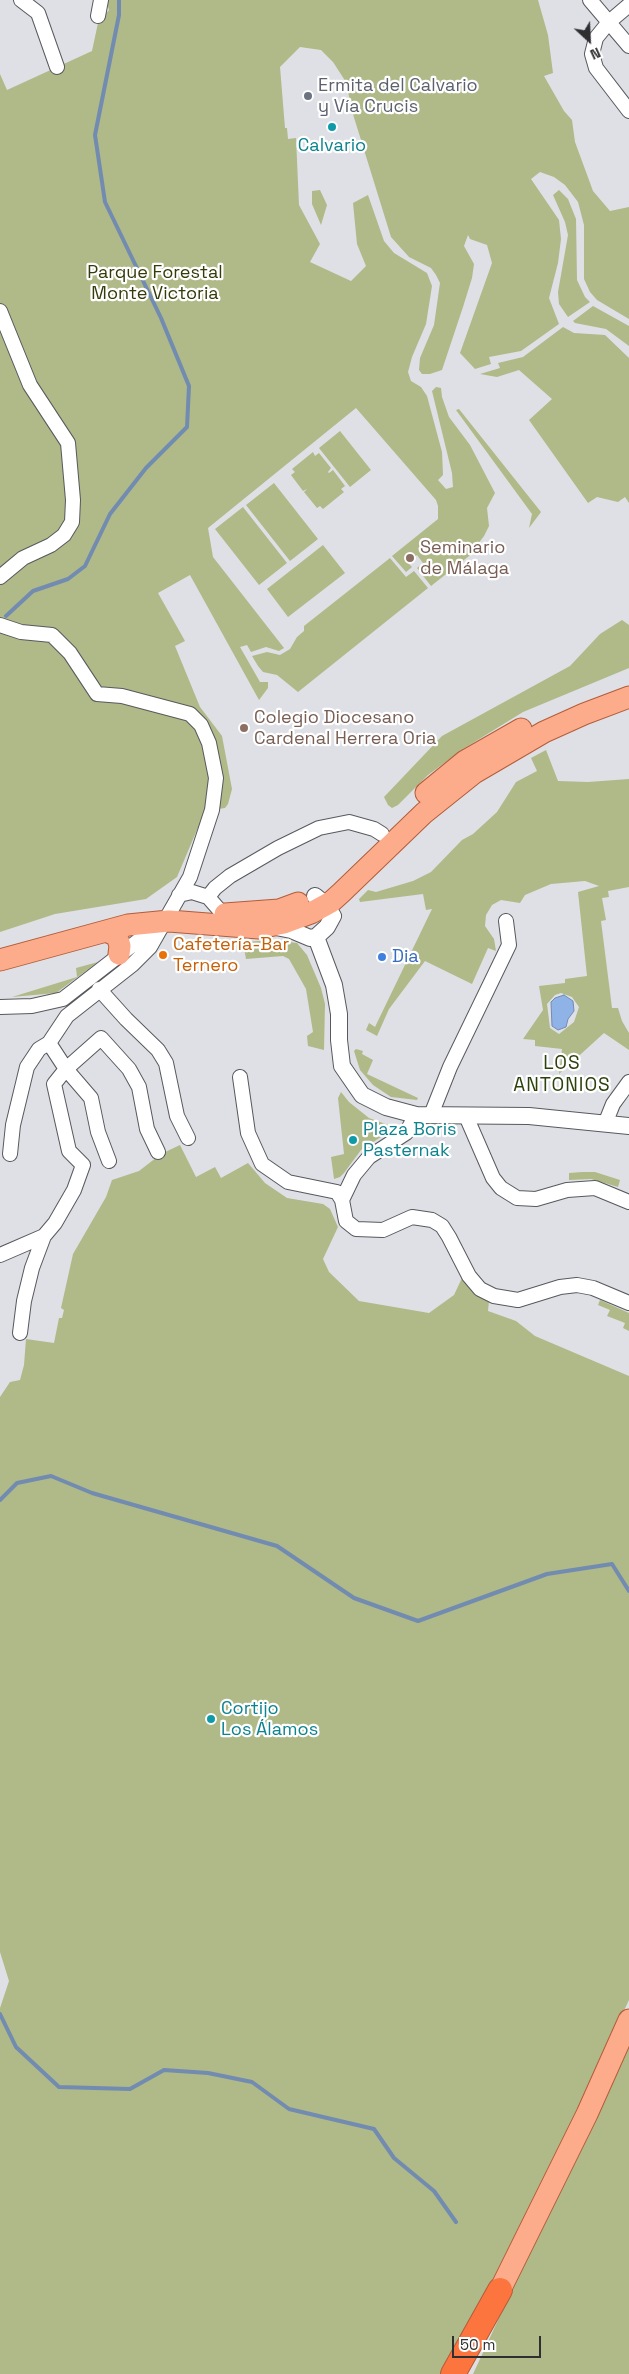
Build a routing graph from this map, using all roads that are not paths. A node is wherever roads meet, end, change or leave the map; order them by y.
1 (21, 0) edge
2 (101, 0) edge
3 (590, 0) edge
4 (629, 5) edge
5 (98, 16) dead end
6 (609, 22) junction
7 (629, 46) edge
8 (57, 67) dead end
9 (629, 111) edge
10 (0, 311) edge
11 (0, 577) edge
12 (0, 625) edge
13 (629, 683) edge
14 (629, 697) edge
15 (382, 834) junction
16 (208, 897) junction
17 (321, 900) junction
18 (222, 913) junction
19 (168, 914) junction
20 (506, 920) dead end
21 (272, 926) junction
22 (106, 931) junction
23 (316, 938) junction
24 (0, 945) edge
25 (119, 954) junction
26 (0, 960) edge
27 (99, 989) junction
28 (0, 1007) edge
29 (49, 1043) junction
30 (66, 1069) junction
31 (240, 1077) dead end
32 (629, 1082) edge
33 (424, 1115) junction
34 (466, 1116) junction
35 (605, 1124) junction
36 (629, 1126) edge
37 (188, 1138) dead end
38 (158, 1152) dead end
39 (10, 1154) dead end
40 (109, 1161) dead end
41 (342, 1200) junction
42 (629, 1202) edge
43 (44, 1236) junction
44 (0, 1255) edge
45 (629, 1303) edge
46 (20, 1333) dead end
47 (629, 2020) edge
48 (500, 2290) junction
49 (453, 2374) edge
50 (461, 2374) edge

1 - 8 street
2 - 5 street
3 - 6 street
4 - 6 street
6 - 7 street
6 - 9 street
10 - 11 street
12 - 19 street
13 - 15 main road
14 - 17 main road
15 - 16 street
15 - 17 main road
16 - 18 street
16 - 19 street
17 - 18 main road
17 - 21 main road
17 - 23 street
18 - 19 main road
19 - 21 main road
19 - 22 main road
19 - 24 main road
19 - 25 street
19 - 27 street
20 - 33 street
21 - 23 street
22 - 25 main road
22 - 26 main road
23 - 33 street
25 - 28 street
27 - 29 street
27 - 37 street
29 - 30 street
29 - 39 street
30 - 38 street
30 - 40 street
30 - 43 street
31 - 41 street
32 - 35 street
33 - 34 street
33 - 41 street
34 - 35 street
34 - 42 street
35 - 36 street
41 - 45 street
43 - 44 street
43 - 46 street
47 - 48 main road
48 - 49 highway
48 - 50 highway

